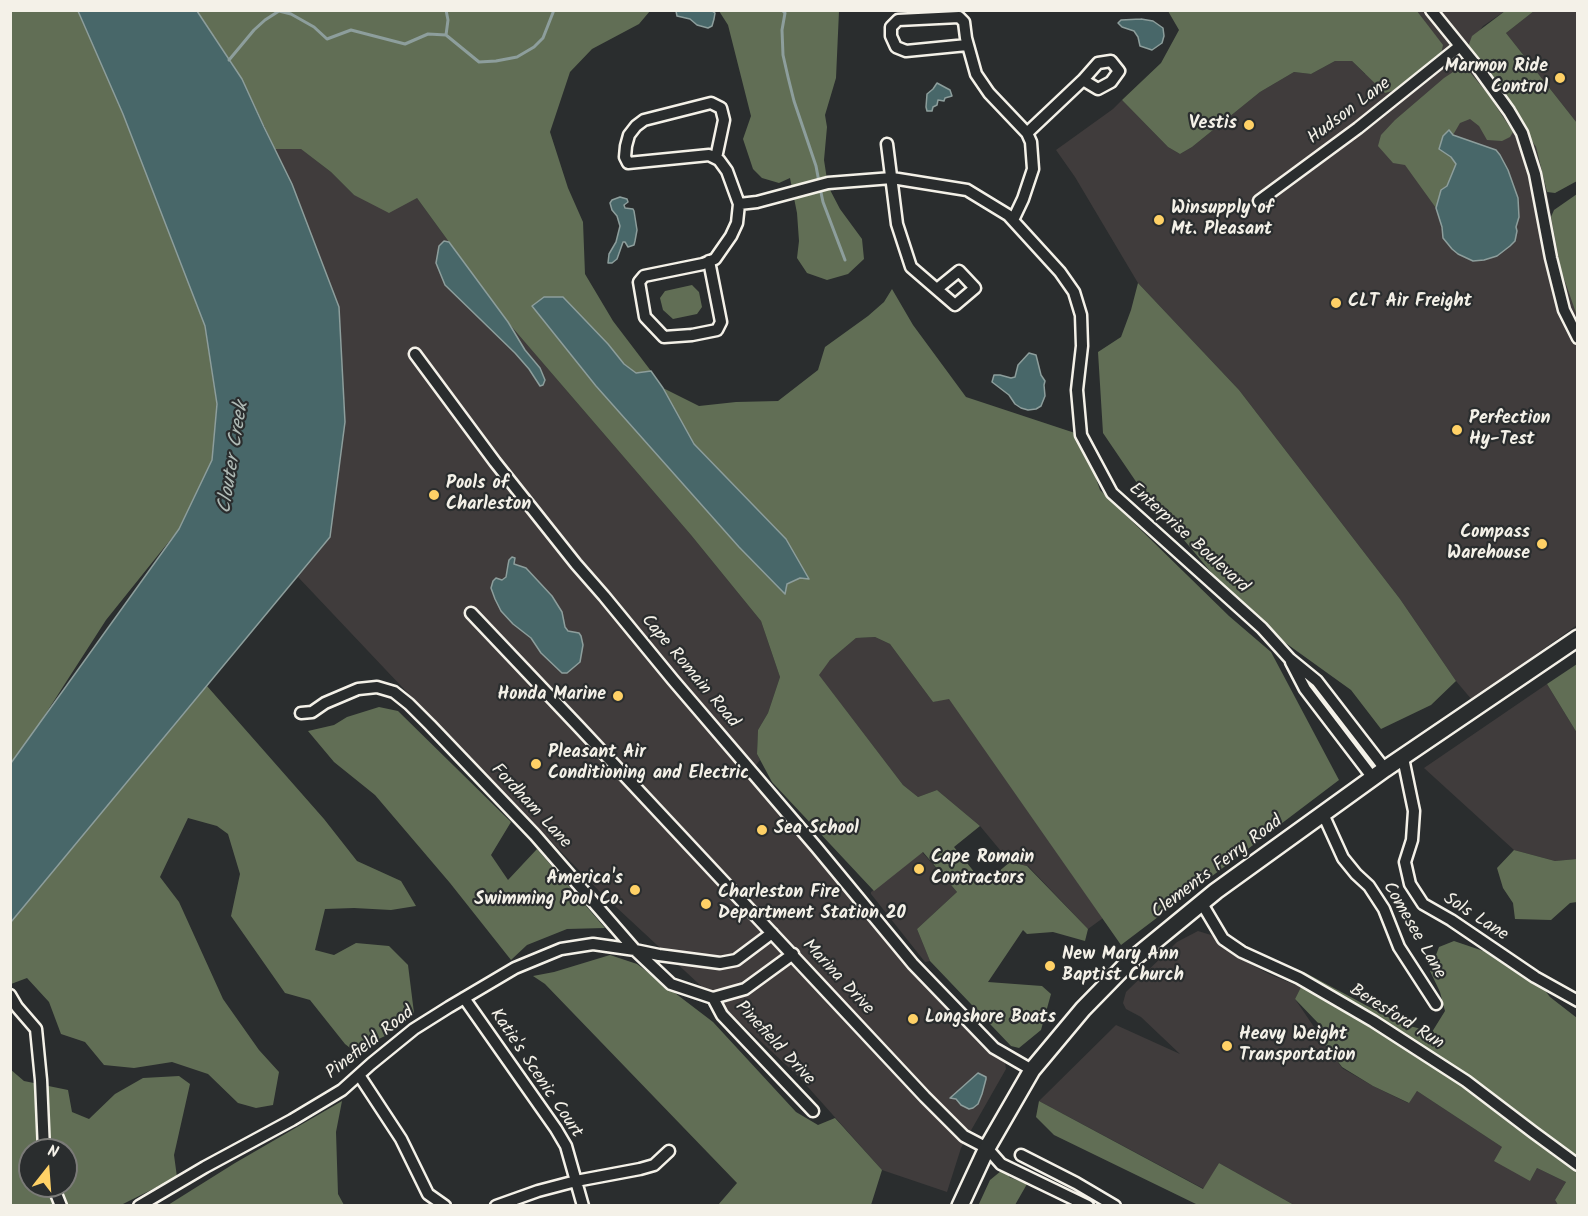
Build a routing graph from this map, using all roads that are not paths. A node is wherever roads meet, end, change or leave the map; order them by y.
1 (1431, 10) edge
2 (967, 45) junction
3 (1460, 46) junction
4 (1083, 80) dead end
5 (1027, 133) junction
6 (887, 144) dead end
7 (716, 158) junction
8 (892, 178) junction
9 (1259, 201) dead end
10 (739, 204) junction
11 (1013, 220) junction
12 (709, 261) junction
13 (937, 289) dead end
14 (1578, 338) edge
15 (415, 354) dead end
16 (471, 613) dead end
17 (1578, 638) edge
18 (301, 713) dead end
19 (1403, 758) junction
20 (1379, 774) junction
21 (1323, 814) junction
22 (1201, 902) junction
23 (772, 933) junction
24 (635, 950) junction
25 (793, 954) junction
26 (10, 995) edge
27 (464, 998) junction
28 (713, 998) junction
29 (1578, 1001) edge
30 (1436, 1004) dead end
31 (1032, 1070) junction
32 (359, 1075) junction
33 (813, 1111) dead end
34 (43, 1138) edge
35 (987, 1148) junction
36 (669, 1151) dead end
37 (1021, 1155) dead end
38 (1578, 1165) edge
39 (576, 1181) junction
40 (139, 1206) edge
41 (446, 1206) edge
42 (496, 1206) edge
43 (583, 1206) edge
44 (960, 1206) edge
45 (1088, 1206) edge
46 (1115, 1206) edge

1 - 3 street
2 - 2 street
2 - 5 street
3 - 9 street, Hudson Lane
3 - 14 street
4 - 5 street
5 - 11 street
6 - 8 street
7 - 7 street
7 - 10 street
8 - 10 street, Enterprise Boulevard
8 - 11 street, Enterprise Boulevard
8 - 13 street
10 - 12 street
11 - 20 street, Enterprise Boulevard
12 - 12 street
15 - 31 street, Cape Romain Road
16 - 23 street, Marina Drive
17 - 19 main road, Clements Ferry Road
18 - 24 street, Fordham Lane
19 - 20 main road, Clements Ferry Road
19 - 29 street, Sols Lane
20 - 21 main road, Clements Ferry Road
21 - 22 main road, Clements Ferry Road
21 - 30 street, Comesee Lane
22 - 31 main road, Clements Ferry Road
22 - 38 street, Beresford Run
23 - 24 street, Pinefield Road
23 - 25 street, Marina Drive
24 - 27 street, Pinefield Road
24 - 28 street
25 - 28 street
25 - 35 street, Marina Drive
26 - 34 street
27 - 32 street, Pinefield Road
27 - 39 street, Katie's Scenic Court
28 - 33 street, Pinefield Drive
31 - 35 main road, Clements Ferry Road
32 - 40 street, Pinefield Road
32 - 41 street
35 - 44 main road, Clements Ferry Road
35 - 45 street, Marina Drive
36 - 39 street
37 - 46 street
39 - 42 street
39 - 43 street, Katie's Scenic Court

